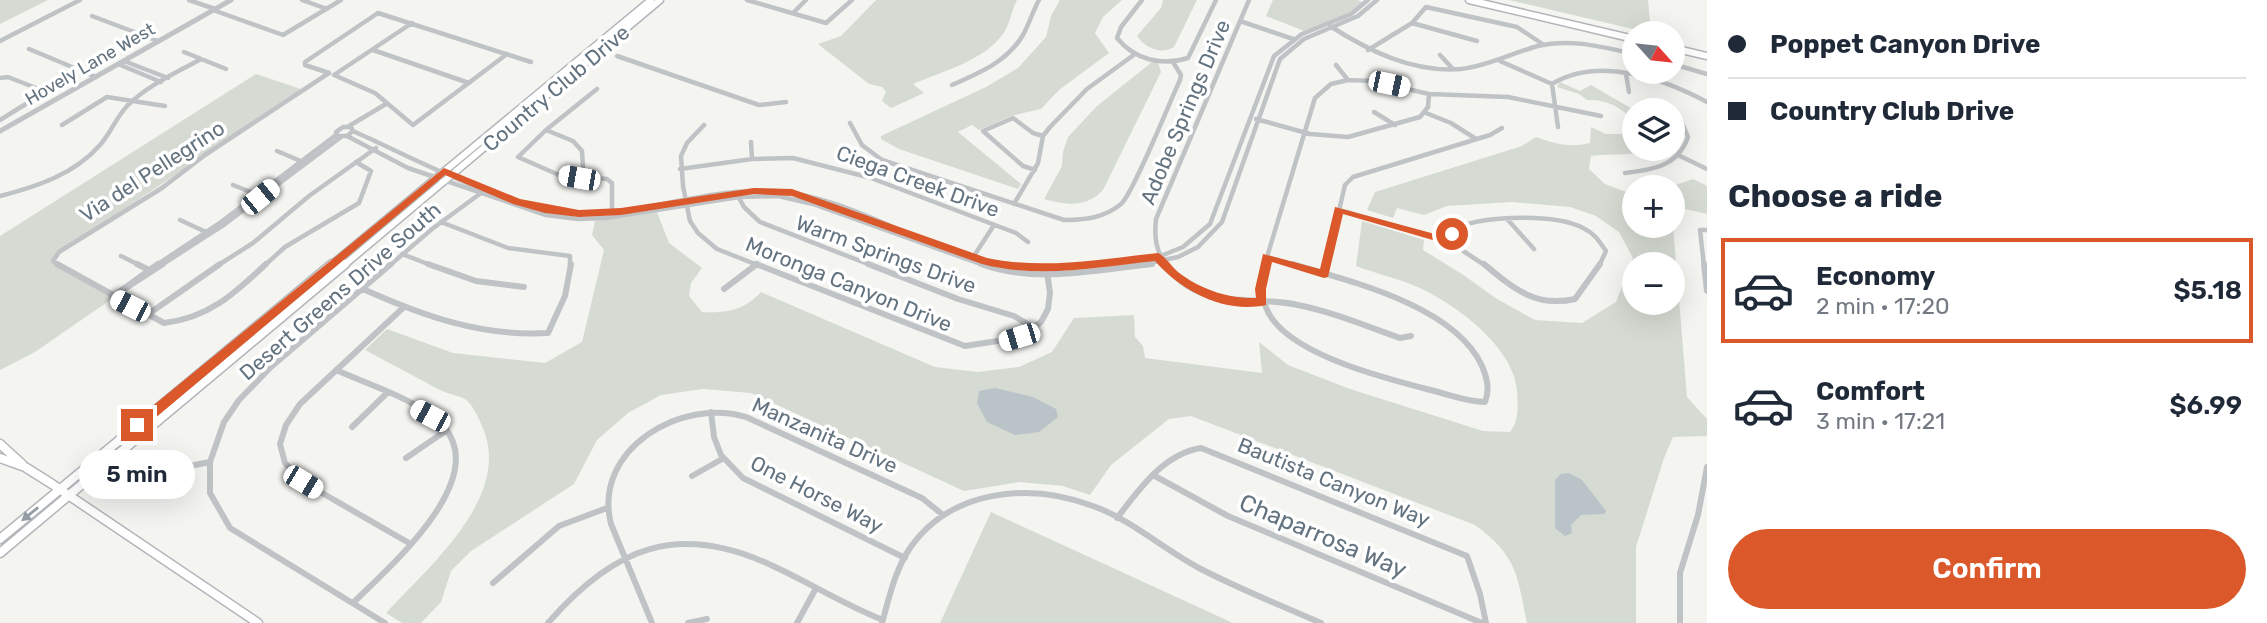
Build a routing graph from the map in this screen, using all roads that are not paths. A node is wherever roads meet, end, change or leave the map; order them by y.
1 (80, 0) edge
2 (189, 0) edge
3 (231, 0) edge
4 (302, 0) edge
5 (341, 0) edge
6 (651, 0) edge
7 (660, 0) edge
8 (747, 0) edge
9 (806, 0) edge
10 (852, 0) edge
11 (1039, 0) edge
12 (1142, 0) edge
13 (1216, 0) edge
14 (1250, 0) edge
15 (1368, 0) edge
16 (1377, 0) edge
17 (1469, 0) edge
18 (1487, 0) edge
19 (760, 2) edge
20 (327, 9) junction
21 (214, 10) junction
22 (793, 13) junction
23 (92, 16) dead end
24 (1240, 21) junction
25 (412, 23) junction
26 (826, 23) joint
27 (1412, 23) junction
28 (1330, 26) junction
29 (1622, 33) edge
30 (1622, 33) edge
31 (0, 41) edge
32 (158, 41) junction
33 (1296, 41) junction
34 (1477, 41) dead end
35 (1544, 45) junction
36 (1685, 48) edge
37 (29, 49) dead end
38 (372, 50) junction
39 (1368, 50) junction
40 (184, 52) dead end
41 (1622, 52) edge
42 (1707, 53) edge
43 (507, 54) junction
44 (1135, 54) junction
45 (1440, 55) dead end
46 (617, 56) dead end
47 (201, 59) junction
48 (1500, 61) junction
49 (531, 62) dead end
50 (1173, 62) junction
51 (121, 63) junction
52 (1336, 65) dead end
53 (1685, 68) edge
54 (226, 69) dead end
55 (1453, 69) junction
56 (152, 72) junction
57 (332, 74) junction
58 (1622, 74) edge
59 (1707, 74) edge
60 (146, 76) junction
61 (96, 77) junction
62 (0, 78) edge
63 (168, 78) junction
64 (1348, 80) junction
65 (161, 82) junction
66 (469, 83) junction
67 (1552, 84) junction
68 (1628, 84) edge
69 (1661, 84) edge
70 (952, 85) dead end
71 (597, 89) dead end
72 (1629, 92) dead end
73 (1429, 94) junction
74 (131, 102) junction
75 (786, 102) dead end
76 (1707, 102) edge
77 (387, 105) junction
78 (165, 106) dead end
79 (1554, 107) junction
80 (1374, 112) dead end
81 (1426, 113) junction
82 (1601, 116) dead end
83 (1250, 118) junction
84 (0, 120) edge
85 (1257, 120) junction
86 (850, 123) dead end
87 (62, 125) dead end
88 (704, 125) dead end
89 (1395, 125) junction
90 (1558, 127) dead end
91 (1502, 128) dead end
92 (351, 129) junction
93 (546, 130) junction
94 (0, 131) edge
95 (1304, 132) junction
96 (342, 136) junction
97 (1043, 136) junction
98 (1476, 139) junction
99 (751, 142) dead end
100 (381, 145) junction
101 (373, 150) junction
102 (277, 151) dead end
103 (1685, 158) edge
104 (752, 159) junction
105 (1671, 161) edge
106 (303, 162) junction
107 (356, 162) junction
108 (680, 169) junction
109 (1707, 169) edge
110 (1035, 170) junction
111 (444, 171) junction
112 (1625, 173) dead end
113 (437, 177) junction
114 (450, 177) junction
115 (579, 178) junction
116 (233, 185) dead end
117 (483, 192) junction
118 (738, 195) junction
119 (0, 196) edge
120 (258, 196) junction
121 (687, 203) junction
122 (1014, 204) junction
123 (1339, 209) junction
124 (612, 215) junction
125 (180, 220) dead end
126 (1508, 220) junction
127 (441, 222) junction
128 (994, 225) junction
129 (1707, 230) edge
130 (207, 232) junction
131 (1028, 242) dead end
132 (1450, 242) junction
133 (1534, 248) dead end
134 (402, 254) junction
135 (121, 256) dead end
136 (1267, 257) junction
137 (1160, 259) junction
138 (972, 260) junction
139 (757, 264) junction
140 (149, 270) junction
141 (1047, 272) junction
142 (1324, 274) junction
143 (524, 287) dead end
144 (363, 289) junction
145 (724, 289) dead end
146 (1707, 292) edge
147 (112, 297) junction
148 (1262, 302) junction
149 (404, 307) junction
150 (147, 315) junction
151 (1036, 329) junction
152 (1411, 336) dead end
153 (336, 370) junction
154 (386, 394) junction
155 (159, 408) junction
156 (710, 412) junction
157 (352, 427) dead end
158 (447, 430) junction
159 (136, 439) junction
160 (0, 444) edge
161 (406, 457) dead end
162 (0, 458) edge
163 (722, 459) junction
164 (210, 462) junction
165 (25, 467) junction
166 (1706, 467) edge
167 (155, 473) dead end
168 (1153, 475) junction
169 (692, 476) dead end
170 (60, 489) junction
171 (69, 495) junction
172 (607, 508) junction
173 (943, 515) junction
174 (1116, 519) junction
175 (0, 539) edge
176 (409, 543) junction
177 (0, 553) edge
178 (625, 557) junction
179 (905, 558) junction
180 (493, 583) dead end
181 (815, 590) junction
182 (353, 603) junction
183 (707, 619) dead end
184 (883, 621) edge
185 (258, 623) edge
186 (385, 623) edge
187 (548, 623) edge
188 (652, 623) edge
189 (688, 623) edge
190 (797, 623) edge
191 (1321, 623) edge
192 (1484, 623) edge
193 (1680, 623) edge

1 - 31 street
2 - 21 street
3 - 21 street, Hovely Lane West
4 - 20 street
5 - 20 street
6 - 111 main road, Country Club Drive
7 - 114 main road, Country Club Drive
8 - 19 street
9 - 22 street
10 - 26 street
11 - 70 street
12 - 44 street
13 - 50 street
14 - 24 street, Adobe Springs Drive
15 - 28 street
16 - 28 street
17 - 29 main road
18 - 30 main road
19 - 22 street
20 - 21 street
21 - 32 street, Hovely Lane West
22 - 26 street
23 - 32 street
24 - 33 street
24 - 137 street, Adobe Springs Drive
25 - 38 street
25 - 43 street
25 - 57 street
27 - 34 street
27 - 35 street
27 - 39 street
28 - 33 street
28 - 39 street
32 - 51 street, Hovely Lane West
33 - 83 street
33 - 85 street
35 - 41 street
35 - 48 street
36 - 42 main road
37 - 61 street
38 - 57 street
38 - 66 street
39 - 55 street
40 - 47 street
43 - 49 street
43 - 66 street
44 - 50 street
44 - 97 street
45 - 55 street
46 - 75 street
47 - 54 street
47 - 63 street
48 - 55 street
48 - 67 street
50 - 122 street
51 - 56 street
51 - 60 street
51 - 61 street, Hovely Lane West
52 - 64 street
53 - 59 street
56 - 60 street
56 - 63 street
57 - 77 street
57 - 147 street, Via del Pellegrino
58 - 67 street
60 - 65 street
61 - 94 street, Hovely Lane West
62 - 84 street
63 - 65 street
64 - 73 street
64 - 95 street
65 - 74 street
66 - 77 street
67 - 79 street
68 - 72 street
69 - 76 street
71 - 93 street
73 - 79 street
73 - 81 street
74 - 78 street
74 - 87 street
74 - 119 street
77 - 92 street
79 - 82 street
79 - 90 street
80 - 89 street
81 - 89 street
81 - 98 street
83 - 85 street
83 - 137 street
85 - 95 street
85 - 137 street
86 - 122 street
88 - 108 street
89 - 95 street
91 - 98 street
92 - 96 street
92 - 96 street
92 - 100 street
93 - 115 street
93 - 115 street
95 - 136 street
96 - 101 street
96 - 106 street
97 - 110 street
97 - 110 street
98 - 123 street
99 - 104 street
100 - 101 street
100 - 111 street
101 - 107 street
101 - 113 street
102 - 106 street
103 - 109 street
104 - 108 street, Ciega Creek Drive
104 - 128 street, Ciega Creek Drive
105 - 112 street
106 - 120 street
107 - 150 street
107 - 150 street
108 - 121 street, Moronga Canyon Drive
110 - 122 street
111 - 113 main road, Country Club Drive
111 - 114 street
113 - 114 street
113 - 155 main road, Country Club Drive
114 - 117 street
114 - 159 main road, Country Club Drive
115 - 124 street
116 - 120 street
117 - 124 street
117 - 127 street, Desert Greens Drive South
118 - 121 street
118 - 138 street
118 - 151 street, Warm Springs Drive
120 - 130 street
121 - 124 street
121 - 139 street, Moronga Canyon Drive
123 - 132 street
123 - 142 street
125 - 130 street
126 - 132 street
126 - 132 street
126 - 133 street
127 - 134 street, Desert Greens Drive South
127 - 149 street
128 - 131 street, Ciega Creek Drive
128 - 138 street
129 - 146 street
130 - 140 street
134 - 143 street
134 - 144 street, Desert Greens Drive South
135 - 140 street
136 - 142 street
136 - 148 street
137 - 141 street
137 - 148 street
138 - 141 street
139 - 145 street
139 - 151 street, Moronga Canyon Drive
140 - 147 street
141 - 151 street
142 - 148 street
144 - 149 street
144 - 164 street, Desert Greens Drive South
147 - 150 street
148 - 152 street
149 - 153 street
153 - 154 street
153 - 176 street
154 - 157 street
154 - 158 street
155 - 159 main road
155 - 170 main road, Country Club Drive
156 - 163 street, One Horse Way
156 - 172 street, Manzanita Drive
156 - 173 street, Manzanita Drive
158 - 161 street
158 - 176 street
159 - 171 main road, Country Club Drive
160 - 165 main road
162 - 165 main road
163 - 169 street
163 - 179 street, One Horse Way
164 - 167 street
164 - 182 street, Desert Greens Drive South
165 - 170 main road
166 - 193 street
168 - 174 street
168 - 192 street, Chaparrosa Way
168 - 192 street, Bautista Canyon Way
170 - 171 main road
170 -> 175 main road, Country Club Drive
171 - 177 main road, Country Club Drive
171 - 185 main road
172 - 178 street
172 - 180 street
173 - 174 street
173 - 179 street
174 - 191 street
176 - 182 street
178 - 181 street
178 - 187 street
178 - 188 street
179 - 184 street
181 - 184 street
181 - 190 street
182 - 186 street, Desert Greens Drive South
183 - 189 street

